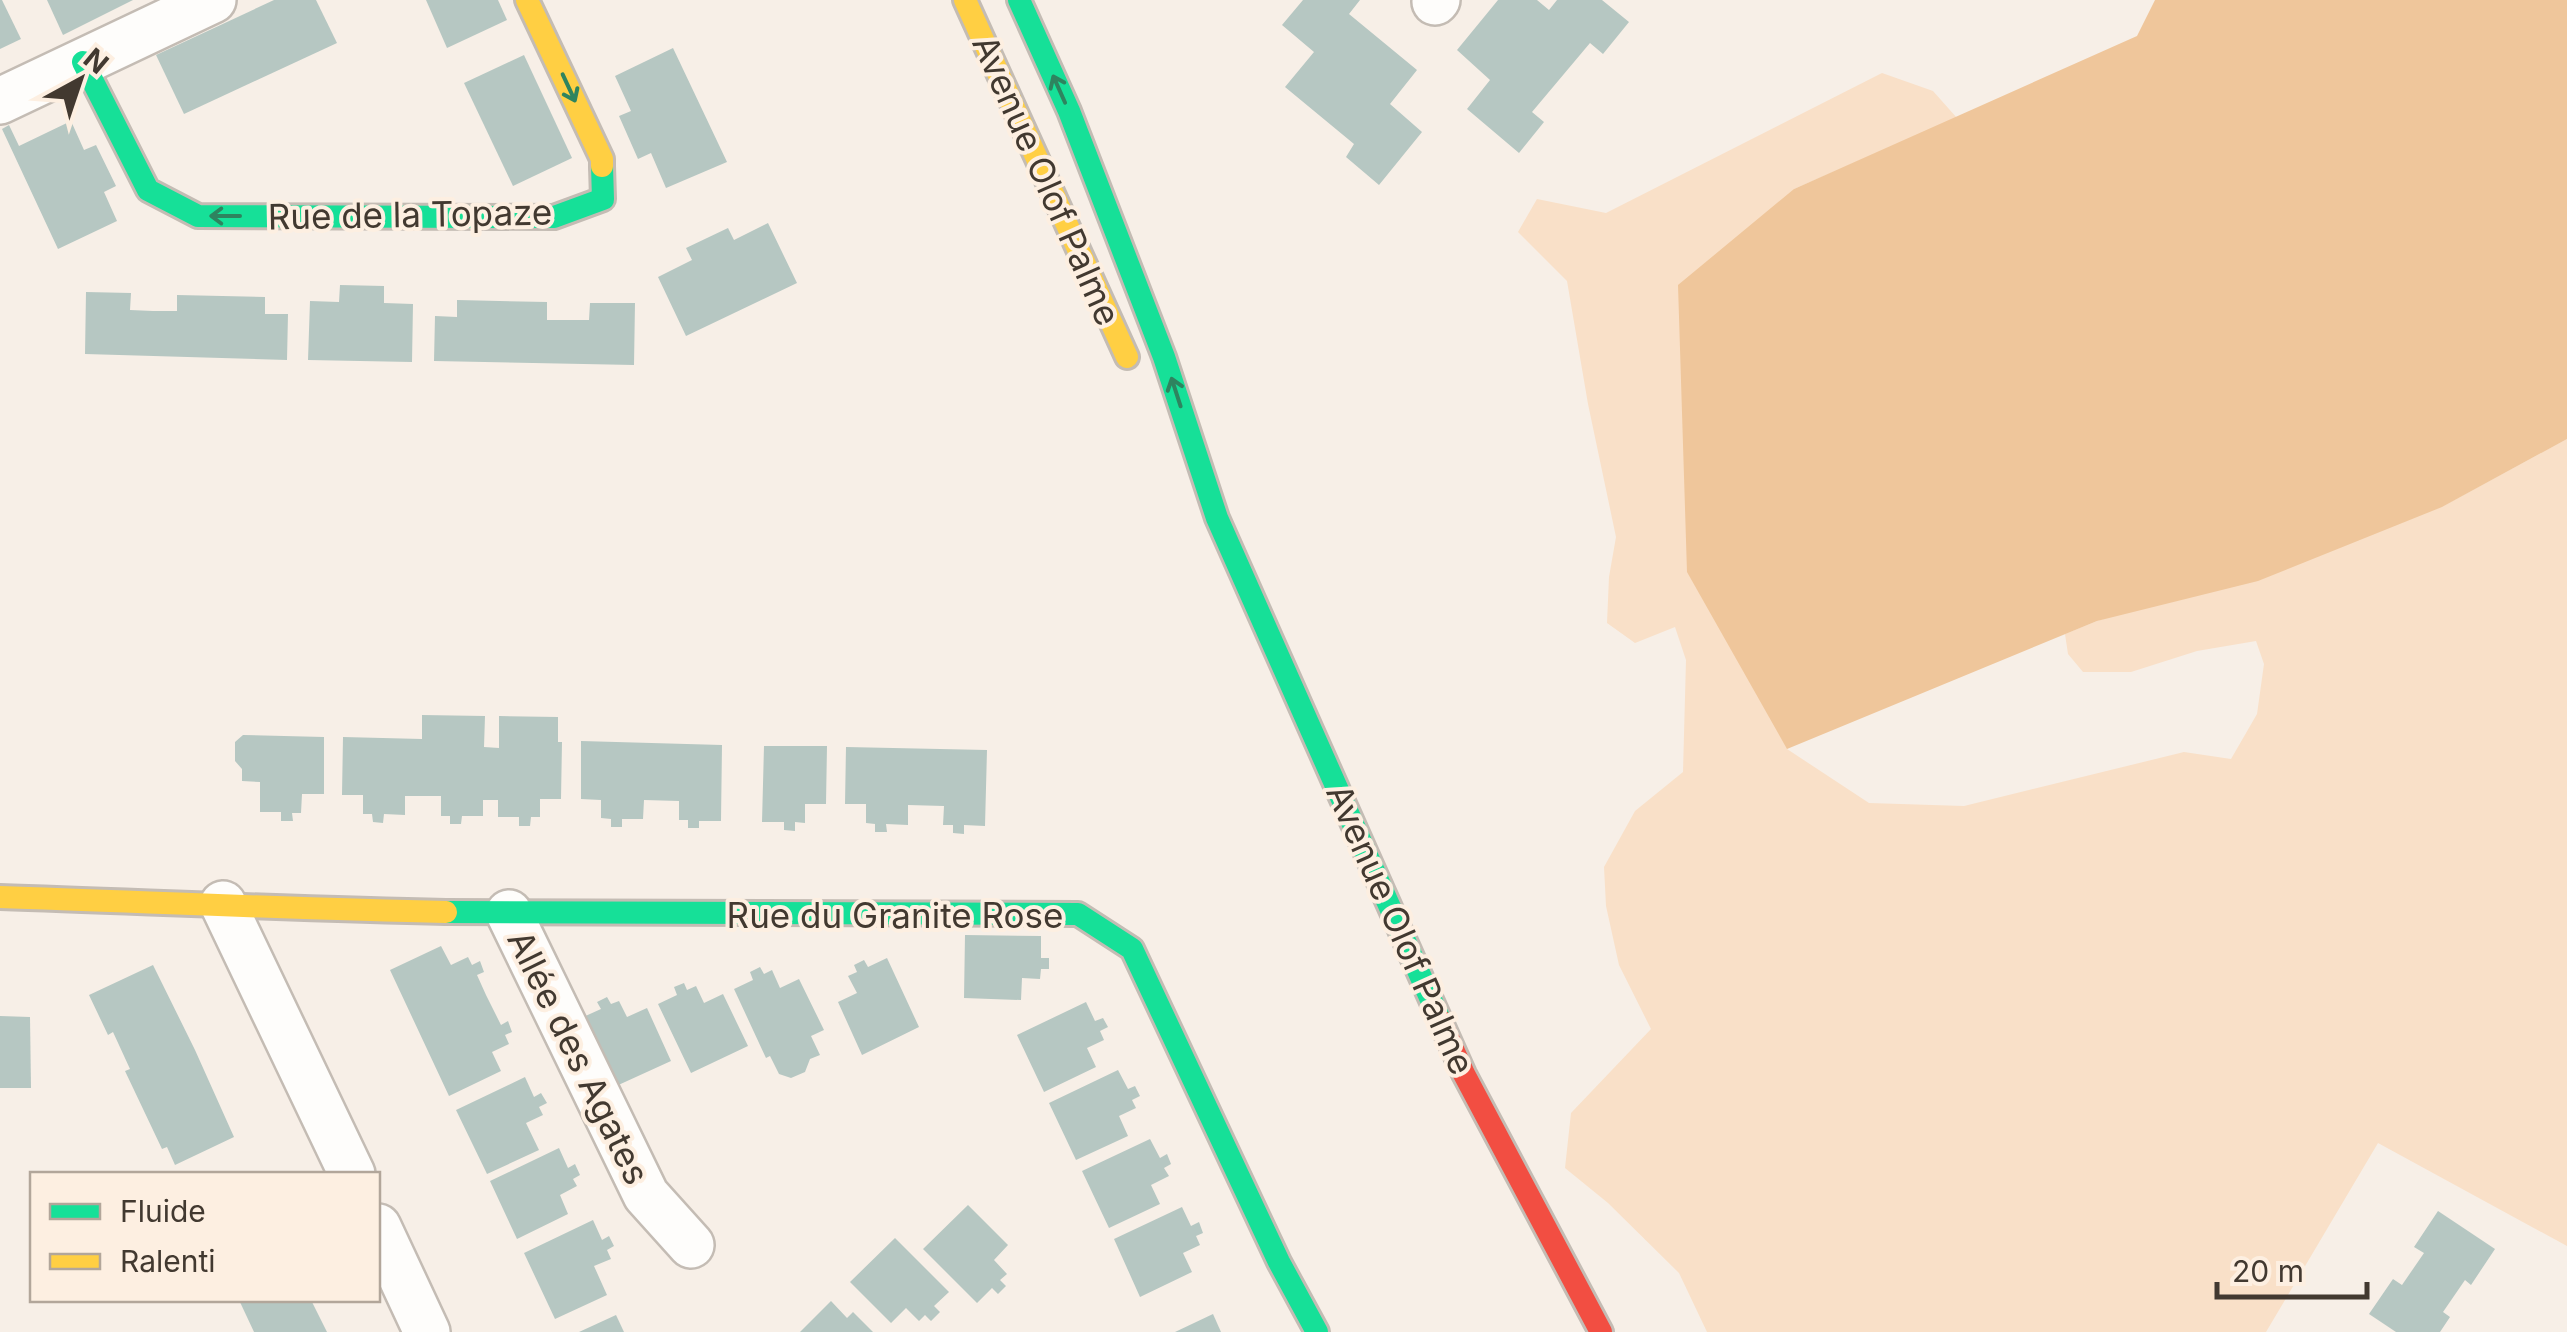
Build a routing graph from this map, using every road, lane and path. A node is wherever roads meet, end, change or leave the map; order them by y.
1 (213, 0) edge
2 (527, 0) edge
3 (965, 0) edge
4 (1019, 0) edge
5 (83, 62) junction
6 (0, 101) edge
7 (1139, 383) dead end
8 (1158, 416) dead end
9 (1218, 518) junction
10 (0, 897) edge
11 (223, 904) junction
12 (509, 913) junction
13 (351, 1172) edge
14 (380, 1231) edge
15 (691, 1245) dead end
16 (428, 1332) edge
17 (1317, 1332) edge
18 (1601, 1332) edge

1 - 5 street
2 -> 5 street, Rue de la Topaze
3 - 7 street, Avenue Olof Palme
9 -> 4 street, Avenue Olof Palme
5 - 6 street
8 - 9 street, Avenue Olof Palme
9 - 18 street, Avenue Olof Palme
10 - 11 street, Rue du Granite Rose
11 - 12 street, Rue du Granite Rose
11 - 13 street
12 - 15 street, Allée des Agates
12 - 17 street, Rue du Granite Rose
14 - 16 street

